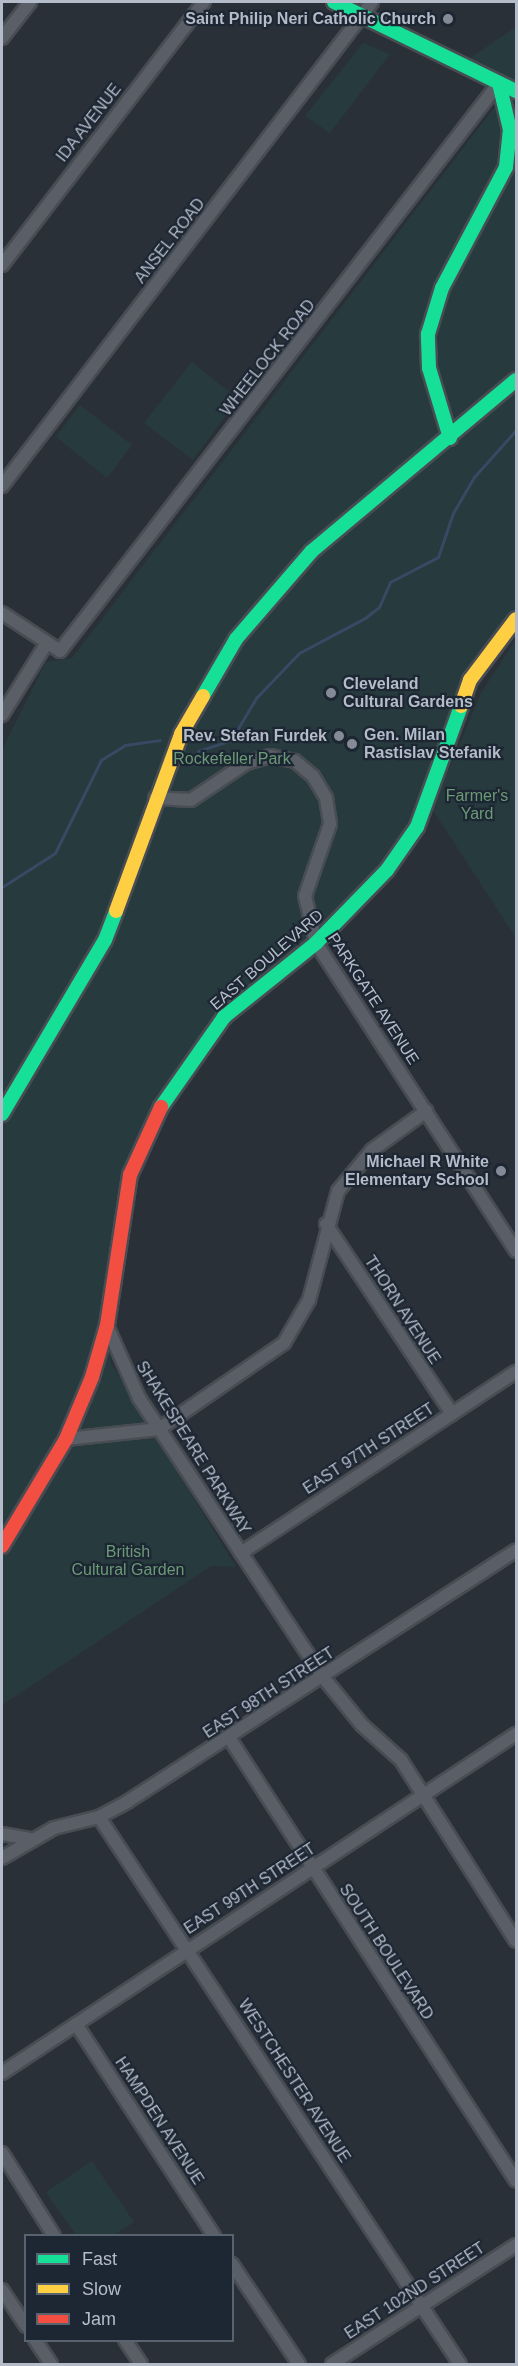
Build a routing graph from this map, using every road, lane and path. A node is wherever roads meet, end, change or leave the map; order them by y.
1 (30, 2) edge
2 (204, 2) edge
3 (334, 2) edge
4 (372, 2) edge
5 (364, 16) junction
6 (2, 38) edge
7 (499, 83) junction
8 (516, 91) edge
9 (2, 264) edge
10 (516, 380) edge
11 (450, 438) junction
12 (2, 486) edge
13 (2, 613) edge
14 (516, 619) edge
15 (45, 646) junction
16 (2, 715) edge
17 (155, 798) junction
18 (316, 943) junction
19 (426, 1111) junction
20 (2, 1113) edge
21 (326, 1224) junction
22 (516, 1251) edge
23 (107, 1325) junction
24 (516, 1372) edge
25 (452, 1414) junction
26 (159, 1429) junction
27 (66, 1439) junction
28 (2, 1546) edge
29 (516, 1550) edge
30 (241, 1553) junction
31 (323, 1677) junction
32 (516, 1734) edge
33 (230, 1739) junction
34 (422, 1797) junction
35 (99, 1817) junction
36 (2, 1834) edge
37 (29, 1839) junction
38 (2, 1858) edge
39 (312, 1868) junction
40 (516, 1941) edge
41 (187, 1948) junction
42 (76, 2024) junction
43 (2, 2073) edge
44 (2, 2153) edge
45 (516, 2181) edge
46 (53, 2234) edge
47 (213, 2234) edge
48 (516, 2245) edge
49 (234, 2267) edge
50 (2, 2290) edge
51 (421, 2306) junction
52 (24, 2323) edge
53 (36, 2342) edge
54 (126, 2342) edge
55 (51, 2364) edge
56 (141, 2364) edge
57 (299, 2364) edge
58 (332, 2364) edge
59 (460, 2364) edge

1 - 6 street
2 - 9 street, IDA AVENUE
3 - 5 main road
4 - 5 street, ANSEL ROAD
5 - 7 main road
5 - 12 street, ANSEL ROAD
7 - 8 main road
7 - 11 main road
7 - 15 street, WHEELOCK ROAD
10 - 11 main road
11 - 17 main road
13 - 15 street
14 - 18 main road, EAST BOULEVARD
15 - 16 street
17 - 18 street, PARKGATE AVENUE
17 - 20 main road
18 - 19 street, PARKGATE AVENUE
18 - 23 main road, EAST BOULEVARD
19 - 21 street
19 - 22 street, PARKGATE AVENUE
21 - 25 street, THORN AVENUE
21 - 26 street
23 - 26 street, SHAKESPEARE PARKWAY
23 - 27 main road, EAST BOULEVARD
24 - 25 street, EAST 97TH STREET
25 - 30 street, EAST 97TH STREET
26 - 27 street
26 - 30 street, SHAKESPEARE PARKWAY
27 - 28 main road, EAST BOULEVARD
29 - 31 street, EAST 98TH STREET
30 - 31 street, SHAKESPEARE PARKWAY
31 - 33 street, EAST 98TH STREET
31 - 34 street, SHAKESPEARE PARKWAY
32 - 34 street, EAST 99TH STREET
33 - 35 street, EAST 98TH STREET
33 - 39 street, SOUTH BOULEVARD
34 - 39 street, EAST 99TH STREET
34 - 40 street, SHAKESPEARE PARKWAY
35 - 37 street, EAST 98TH STREET
35 - 41 street, WESTCHESTER AVENUE
36 - 37 street, EAST 98TH STREET
37 - 38 street, EAST 98TH STREET
39 - 41 street, EAST 99TH STREET
39 - 45 street, SOUTH BOULEVARD
41 - 42 street, EAST 99TH STREET
41 - 51 street, WESTCHESTER AVENUE
42 - 43 street, EAST 99TH STREET
42 - 47 street, HAMPDEN AVENUE
44 - 46 street
48 - 51 street, EAST 102ND STREET
49 - 57 street
50 - 52 street
51 - 58 street, EAST 102ND STREET
51 - 59 street, WESTCHESTER AVENUE
53 - 55 street
54 - 56 street

